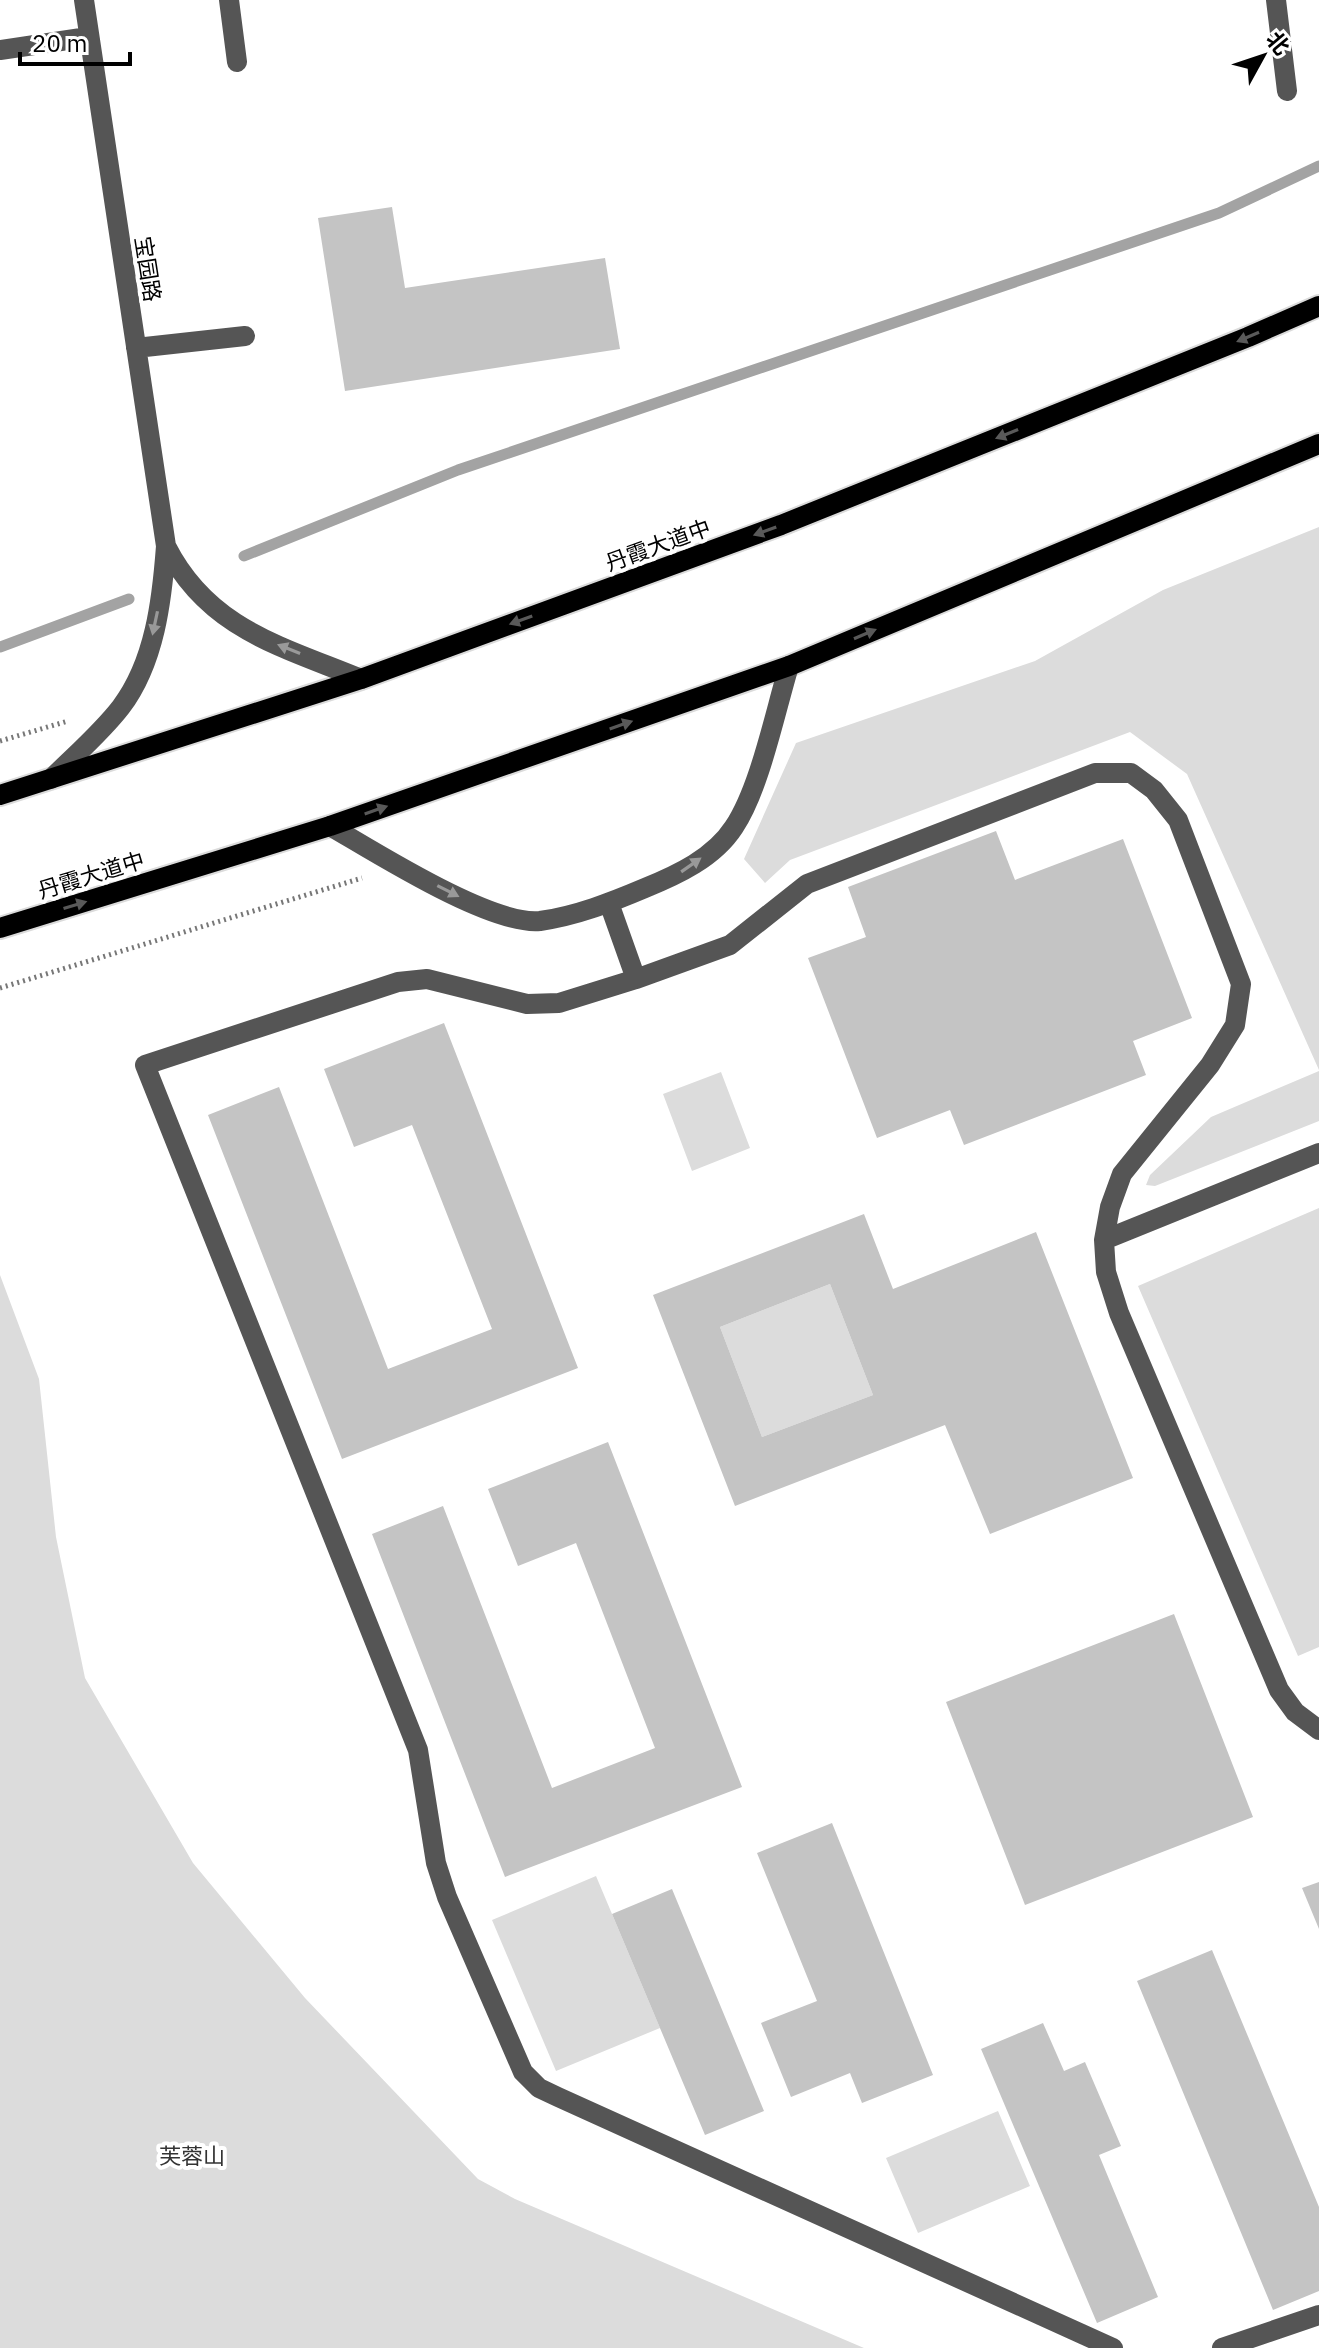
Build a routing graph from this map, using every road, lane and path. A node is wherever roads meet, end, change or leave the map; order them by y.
1 (84, 0) edge
2 (229, 0) edge
3 (1276, 0) edge
4 (88, 37) junction
5 (0, 50) edge
6 (237, 62) dead end
7 (1287, 91) dead end
8 (1319, 306) edge
9 (245, 336) dead end
10 (136, 348) junction
11 (1319, 444) edge
12 (166, 546) junction
13 (789, 666) junction
14 (361, 679) junction
15 (76, 719) dead end
16 (0, 741) edge
17 (51, 779) junction
18 (0, 795) edge
19 (330, 826) junction
20 (401, 866) junction
21 (609, 903) junction
22 (0, 928) edge
23 (636, 979) junction
24 (0, 988) edge
25 (1319, 1153) edge
26 (1104, 1240) junction
27 (1319, 1730) edge
28 (1319, 2315) edge
29 (1113, 2348) edge
30 (1222, 2348) edge

1 - 4 street, 宝园路
2 - 6 street
3 - 7 street
4 - 5 street
4 - 10 street, 宝园路
8 -> 14 main road, 丹霞大道中
9 - 10 street
10 - 12 street, 宝园路
13 -> 11 main road, 丹霞大道中
14 -> 12 street, 宝园路
12 -> 17 street, 宝园路
19 -> 13 main road, 丹霞大道中
21 -> 13 street
14 - 17 main road, 丹霞大道中
15 - 16 path
17 - 18 main road, 丹霞大道中
19 - 20 street
22 -> 19 main road, 丹霞大道中
20 -> 21 street
20 - 24 path
21 - 23 street
23 - 26 street
23 - 29 street
25 - 26 street
26 - 27 street
28 - 30 street

